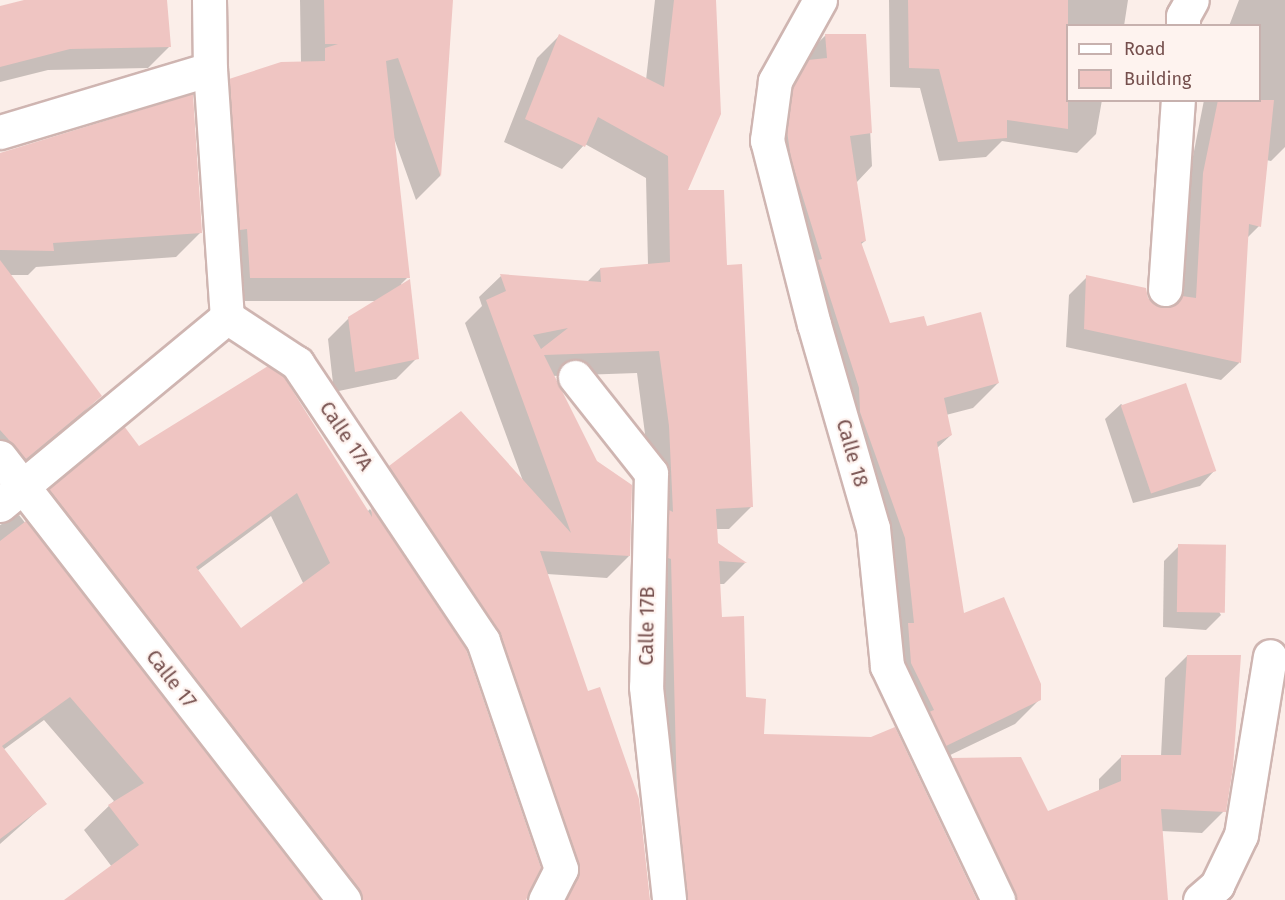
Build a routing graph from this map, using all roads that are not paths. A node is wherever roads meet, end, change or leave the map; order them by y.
1 (209, 0) edge
2 (820, 0) edge
3 (210, 69) junction
4 (1178, 102) edge
5 (0, 132) edge
6 (1165, 288) dead end
7 (227, 316) junction
8 (575, 377) dead end
9 (0, 457) edge
10 (11, 497) edge
11 (1270, 656) dead end
12 (344, 900) edge
13 (545, 900) edge
14 (669, 900) edge
15 (998, 900) edge
16 (1200, 900) edge

1 - 3 street
2 - 15 street, Calle 18
3 - 5 street
3 - 7 street
4 - 6 street
7 - 10 street
7 - 13 street, Calle 17A
8 - 14 street, Calle 17B
9 - 10 street, Calle 17
10 - 12 street, Calle 17
11 - 16 street

